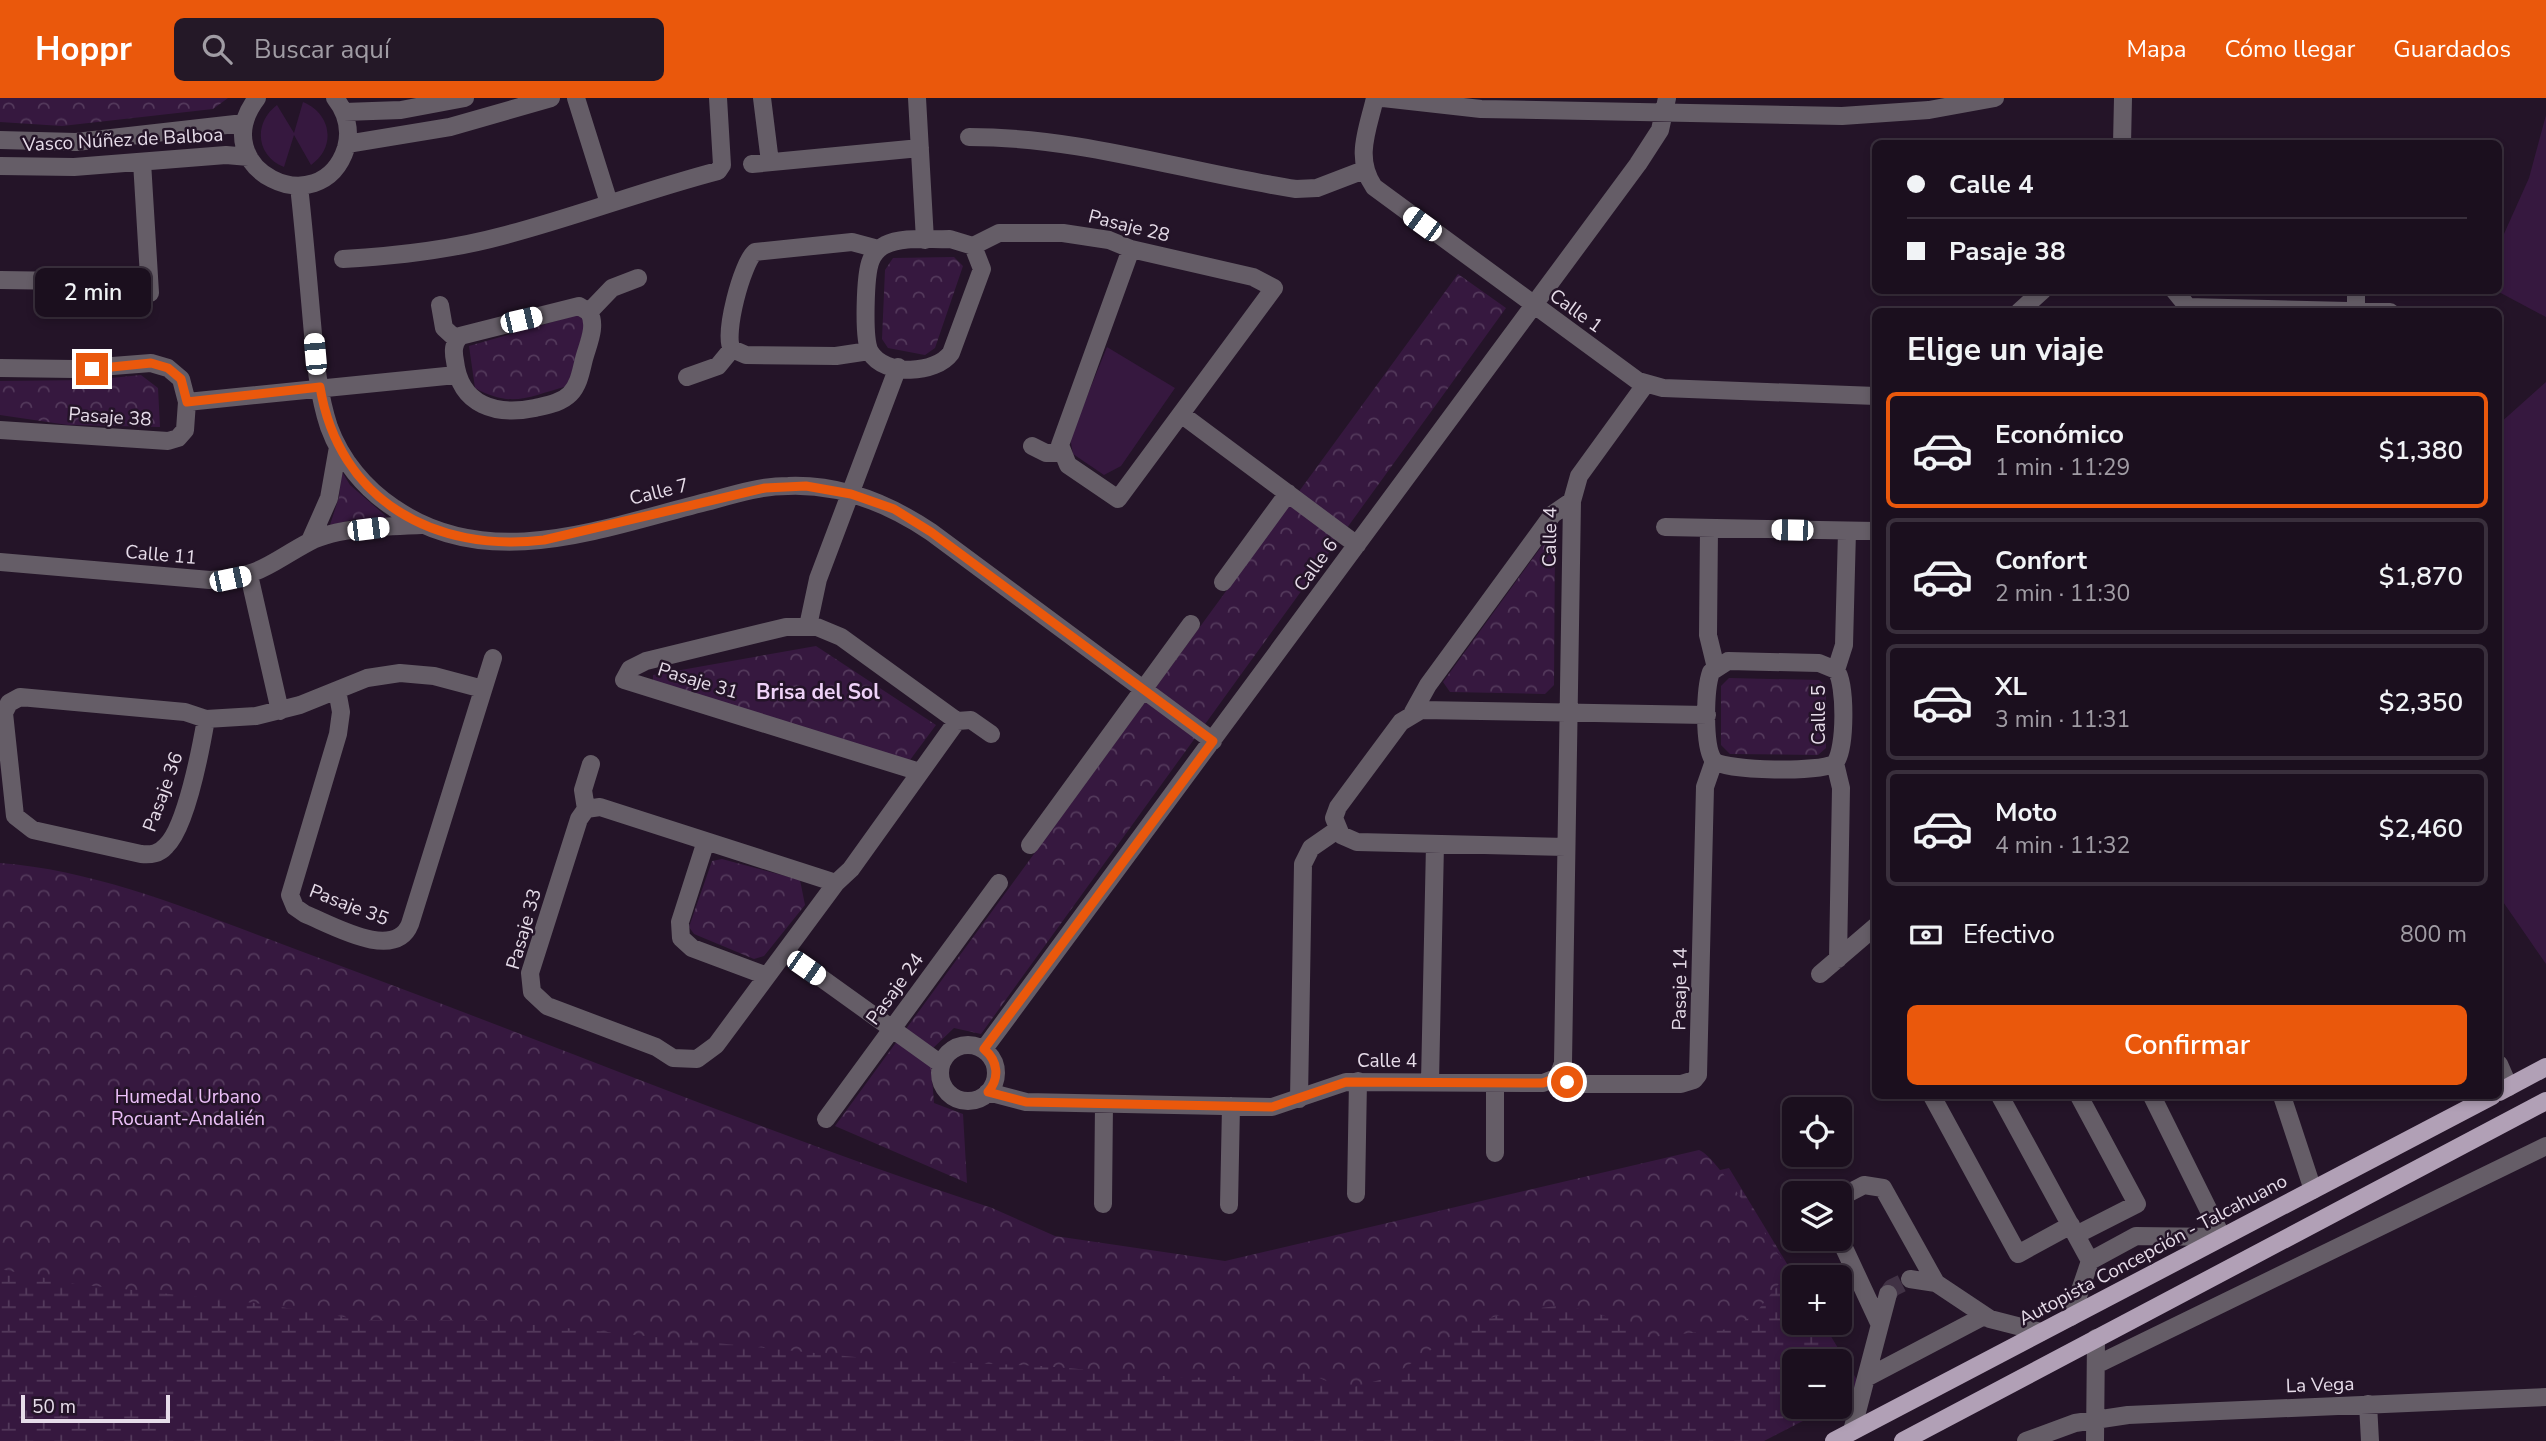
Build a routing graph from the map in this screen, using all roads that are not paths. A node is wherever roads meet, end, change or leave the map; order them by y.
1 (257, 98) edge
2 (466, 98) edge
3 (551, 98) edge
4 (576, 98) edge
5 (718, 98) edge
6 (762, 98) edge
7 (917, 98) edge
8 (1375, 98) edge
9 (1383, 98) edge
10 (1996, 98) edge
11 (2123, 98) edge
12 (339, 105) edge
13 (1667, 106) edge
14 (244, 122) junction
15 (969, 137) dead end
16 (0, 139) edge
17 (2122, 140) edge
18 (347, 144) junction
19 (920, 148) junction
20 (249, 157) junction
21 (142, 162) junction
22 (0, 166) edge
23 (1364, 170) junction
24 (299, 186) junction
25 (609, 203) junction
26 (925, 240) junction
27 (973, 246) junction
28 (878, 249) junction
29 (1131, 249) junction
30 (343, 259) dead end
31 (638, 278) dead end
32 (0, 280) edge
33 (2039, 294) edge
34 (2177, 294) edge
35 (440, 305) dead end
36 (1534, 306) junction
37 (2023, 308) edge
38 (2189, 308) edge
39 (589, 312) junction
40 (457, 340) junction
41 (732, 349) junction
42 (870, 351) junction
43 (898, 367) junction
44 (0, 368) edge
45 (456, 375) junction
46 (687, 377) dead end
47 (1646, 384) junction
48 (320, 387) junction
49 (1872, 396) edge
50 (187, 402) junction
51 (1181, 414) junction
52 (0, 430) edge
53 (1032, 446) dead end
54 (338, 447) junction
55 (1061, 453) junction
56 (1287, 493) junction
57 (851, 494) junction
58 (1572, 500) junction
59 (421, 525) junction
60 (1665, 527) dead end
61 (1709, 528) junction
62 (1847, 531) junction
63 (1872, 531) edge
64 (310, 541) junction
65 (1357, 545) junction
66 (0, 562) edge
67 (248, 575) junction
68 (1223, 582) dead end
69 (1191, 624) dead end
70 (808, 626) junction
71 (493, 658) dead end
72 (1716, 667) junction
73 (1836, 670) junction
74 (483, 689) junction
75 (1143, 689) junction
76 (337, 690) junction
77 (5, 696) edge
78 (280, 710) junction
79 (1413, 712) junction
80 (1568, 712) junction
81 (1707, 715) junction
82 (206, 719) junction
83 (957, 721) junction
84 (991, 734) dead end
85 (1213, 741) junction
86 (1714, 761) junction
87 (1835, 763) junction
88 (591, 764) dead end
89 (920, 772) junction
90 (586, 809) junction
91 (1337, 830) junction
92 (706, 841) junction
93 (1435, 844) junction
94 (1030, 845) dead end
95 (1566, 846) junction
96 (836, 883) junction
97 (999, 883) dead end
98 (1872, 929) edge
99 (785, 952) junction
100 (1838, 954) junction
101 (1820, 974) dead end
102 (767, 976) junction
103 (892, 1029) junction
104 (984, 1049) junction
105 (941, 1064) junction
106 (2546, 1067) edge
107 (1558, 1077) junction
108 (1358, 1081) junction
109 (1430, 1082) junction
110 (1494, 1083) junction
111 (2504, 1089) edge
112 (988, 1092) junction
113 (1299, 1099) junction
114 (1934, 1099) edge
115 (2004, 1099) edge
116 (2081, 1099) edge
117 (2153, 1099) edge
118 (2283, 1099) edge
119 (2486, 1099) edge
120 (2546, 1101) edge
121 (1104, 1104) junction
122 (1231, 1106) junction
123 (826, 1119) dead end
124 (2546, 1146) edge
125 (1495, 1153) dead end
126 (2313, 1189) junction
127 (1852, 1191) edge
128 (1356, 1194) dead end
129 (1103, 1204) dead end
130 (1229, 1205) dead end
131 (2074, 1230) junction
132 (2222, 1237) junction
133 (1846, 1251) edge
134 (2090, 1261) junction
135 (1910, 1279) tunnel mouth
136 (1936, 1283) junction
137 (1888, 1294) tunnel mouth
138 (1984, 1316) junction
139 (2071, 1317) junction
140 (1880, 1323) junction
141 (2041, 1332) junction
142 (2096, 1338) junction
143 (2096, 1365) junction
144 (1866, 1378) junction
145 (2546, 1397) edge
146 (2368, 1404) junction
147 (2095, 1419) junction
148 (1852, 1431) junction
149 (1834, 1441) edge
150 (1903, 1441) edge
151 (2026, 1441) edge
152 (2095, 1441) edge
153 (2370, 1441) edge

1 - 14 street
2 - 12 street
3 - 18 street
4 - 25 street
5 - 25 street
6 - 19 street
7 - 19 street
8 - 23 street
9 - 13 street
10 - 13 street
11 - 17 street
12 - 18 street
13 - 36 street, Calle 6
14 - 16 street, Vasco Núñez de Balboa
14 - 20 street
15 - 23 street
18 - 24 street
19 - 26 street
20 - 21 street, Vasco Núñez de Balboa
20 - 24 street
21 - 22 street, Vasco Núñez de Balboa
21 - 32 street
23 - 36 street, Calle 1
24 - 48 street, Calle 7
25 - 30 street
26 - 27 street
26 - 28 street
27 - 29 street, Pasaje 28
27 - 43 street
28 - 41 street
28 - 42 street
29 - 51 street, Pasaje 28
29 - 55 street
31 - 39 street
33 - 37 street
34 - 38 street
35 - 40 street
36 - 47 street, Calle 1
36 - 65 street, Calle 6
39 - 40 street
39 - 45 street
40 - 45 street
41 - 42 street
41 - 46 street
42 - 43 street
43 - 57 street
44 - 50 street
45 - 48 street
47 - 49 street, Calle 1
47 - 58 street, Calle 4
48 - 50 street
48 - 54 street, Calle 7
50 - 52 street, Pasaje 38
51 - 55 street
51 - 56 street
53 - 55 street
54 - 59 street, Calle 7
54 - 64 street
56 - 65 street
56 - 68 street
57 - 59 street, Calle 7
57 - 70 street
57 - 75 street, Calle 7
58 - 79 street
58 - 80 street, Calle 4
59 - 64 street, Calle 11
60 - 61 street
61 - 62 street
61 - 72 street
62 - 63 street
62 - 73 street
64 - 67 street, Calle 11
65 - 85 street, Calle 6
66 - 67 street, Calle 11
67 - 78 street
69 - 75 street
70 - 83 street
70 - 89 street, Pasaje 31
71 - 74 street, Pasaje 35
72 - 73 street, Calle 5
72 - 81 street
73 - 87 street, Calle 5
74 - 76 street
74 - 76 street, Pasaje 35
75 - 85 street, Calle 7
75 - 94 street
76 - 78 street
77 - 82 street, Pasaje 36
77 - 82 street, Pasaje 36
78 - 82 street
79 - 80 street
79 - 91 street
80 - 81 street
80 - 95 street, Calle 4
81 - 86 street
83 - 84 street
83 - 89 street
85 - 104 street, Calle 6
86 - 87 street, Calle 5
86 - 107 street, Pasaje 14
87 - 100 street
88 - 90 street, Pasaje 33
89 - 96 street
90 - 92 street
90 - 102 street, Pasaje 33
91 - 93 street
91 - 113 street
92 - 96 street
92 - 102 street
93 - 95 street
93 - 109 street
95 - 107 street, Calle 4
96 - 99 street
97 - 103 street, Pasaje 24
98 - 100 street
99 - 102 street
99 - 103 street
100 - 101 street
103 - 105 street
103 - 123 street, Pasaje 24
104 - 105 street
104 - 112 street
105 - 112 street, Calle 4
106 - 111 main road
107 - 110 street, Calle 4
108 - 109 street, Calle 4
108 - 113 street, Calle 4
108 - 128 street
109 - 110 street, Calle 4
110 - 125 street
112 - 121 street, Calle 4
113 - 122 street, Calle 4
114 - 131 street
115 - 131 street
116 - 131 street
117 - 132 street
118 - 126 street
119 - 126 main road, Autopista Concepción - Talcahuano
120 - 142 main road
121 - 122 street, Calle 4
121 - 129 street
122 - 130 street
124 - 143 street
126 - 132 main road, Autopista Concepción - Talcahuano
127 - 136 street
131 - 134 street
132 - 134 street
132 - 139 main road, Autopista Concepción - Talcahuano
133 - 140 street
134 - 139 street
135 - 136 street
136 - 138 street
137 - 140 street
138 - 141 street
138 - 144 street
139 - 141 main road, Autopista Concepción - Talcahuano
140 - 144 street
141 - 148 main road, Autopista Concepción - Talcahuano
142 - 143 street
142 - 150 main road
143 - 147 street
144 - 148 street
145 - 146 street, La Vega
146 - 147 street, La Vega
146 - 153 street
147 - 151 street, La Vega
147 - 152 street
148 - 149 main road, Autopista Concepción - Talcahuano

